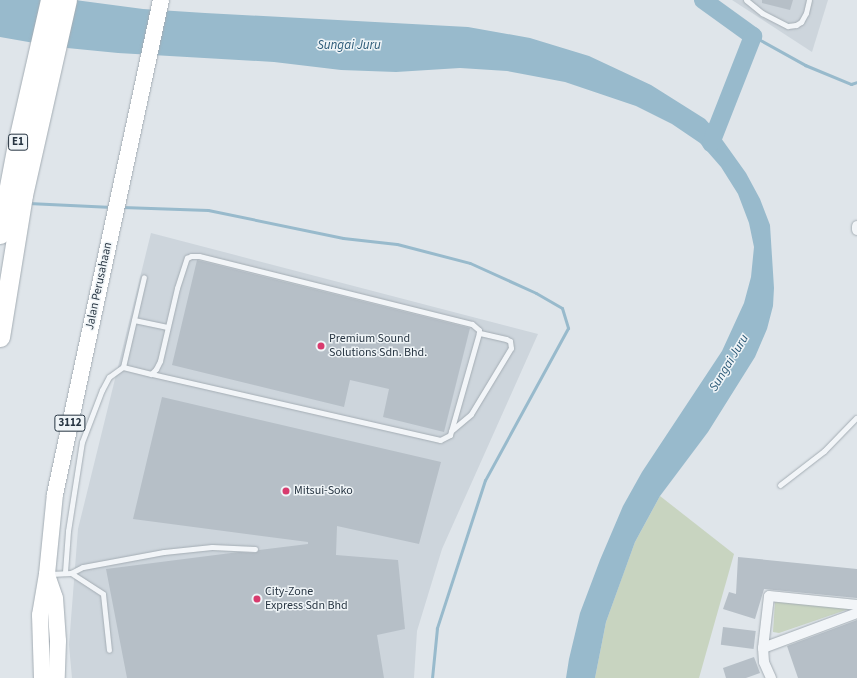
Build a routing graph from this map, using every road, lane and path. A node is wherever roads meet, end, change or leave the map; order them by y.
1 (50, 0) edge
2 (67, 0) edge
3 (161, 0) edge
4 (746, 0) edge
5 (809, 0) edge
6 (36, 94) junction
7 (12, 215) junction
8 (857, 226) edge
9 (857, 230) edge
10 (0, 234) edge
11 (144, 277) dead end
12 (134, 320) junction
13 (167, 327) junction
14 (480, 333) junction
15 (0, 337) edge
16 (123, 367) junction
17 (151, 374) junction
18 (857, 417) edge
19 (451, 430) junction
20 (780, 485) dead end
21 (255, 549) dead end
22 (68, 572) junction
23 (47, 574) junction
24 (857, 605) edge
25 (857, 613) edge
26 (763, 648) junction
27 (109, 650) dead end
28 (42, 678) edge
29 (57, 678) edge
30 (771, 678) edge

1 - 6 highway, E1
2 - 6 highway, E1
3 - 23 main road, Jalan Perusahaan / 3112
4 - 5 lane
6 - 7 highway, E1
7 - 10 highway, E1
7 - 15 highway, E1
8 - 9 street
11 - 12 lane
12 - 13 lane
12 - 16 lane
13 - 14 lane
13 - 17 lane
14 - 19 lane
14 - 19 lane
16 - 17 lane
16 - 22 lane
17 - 19 lane
18 - 20 lane
21 - 22 lane
22 - 23 lane
22 - 27 lane
23 - 28 main road, Jalan Perusahaan / 3112
23 - 29 main road, Jalan Perusahaan / 3112
24 - 26 street
25 - 26 street
26 - 30 street

